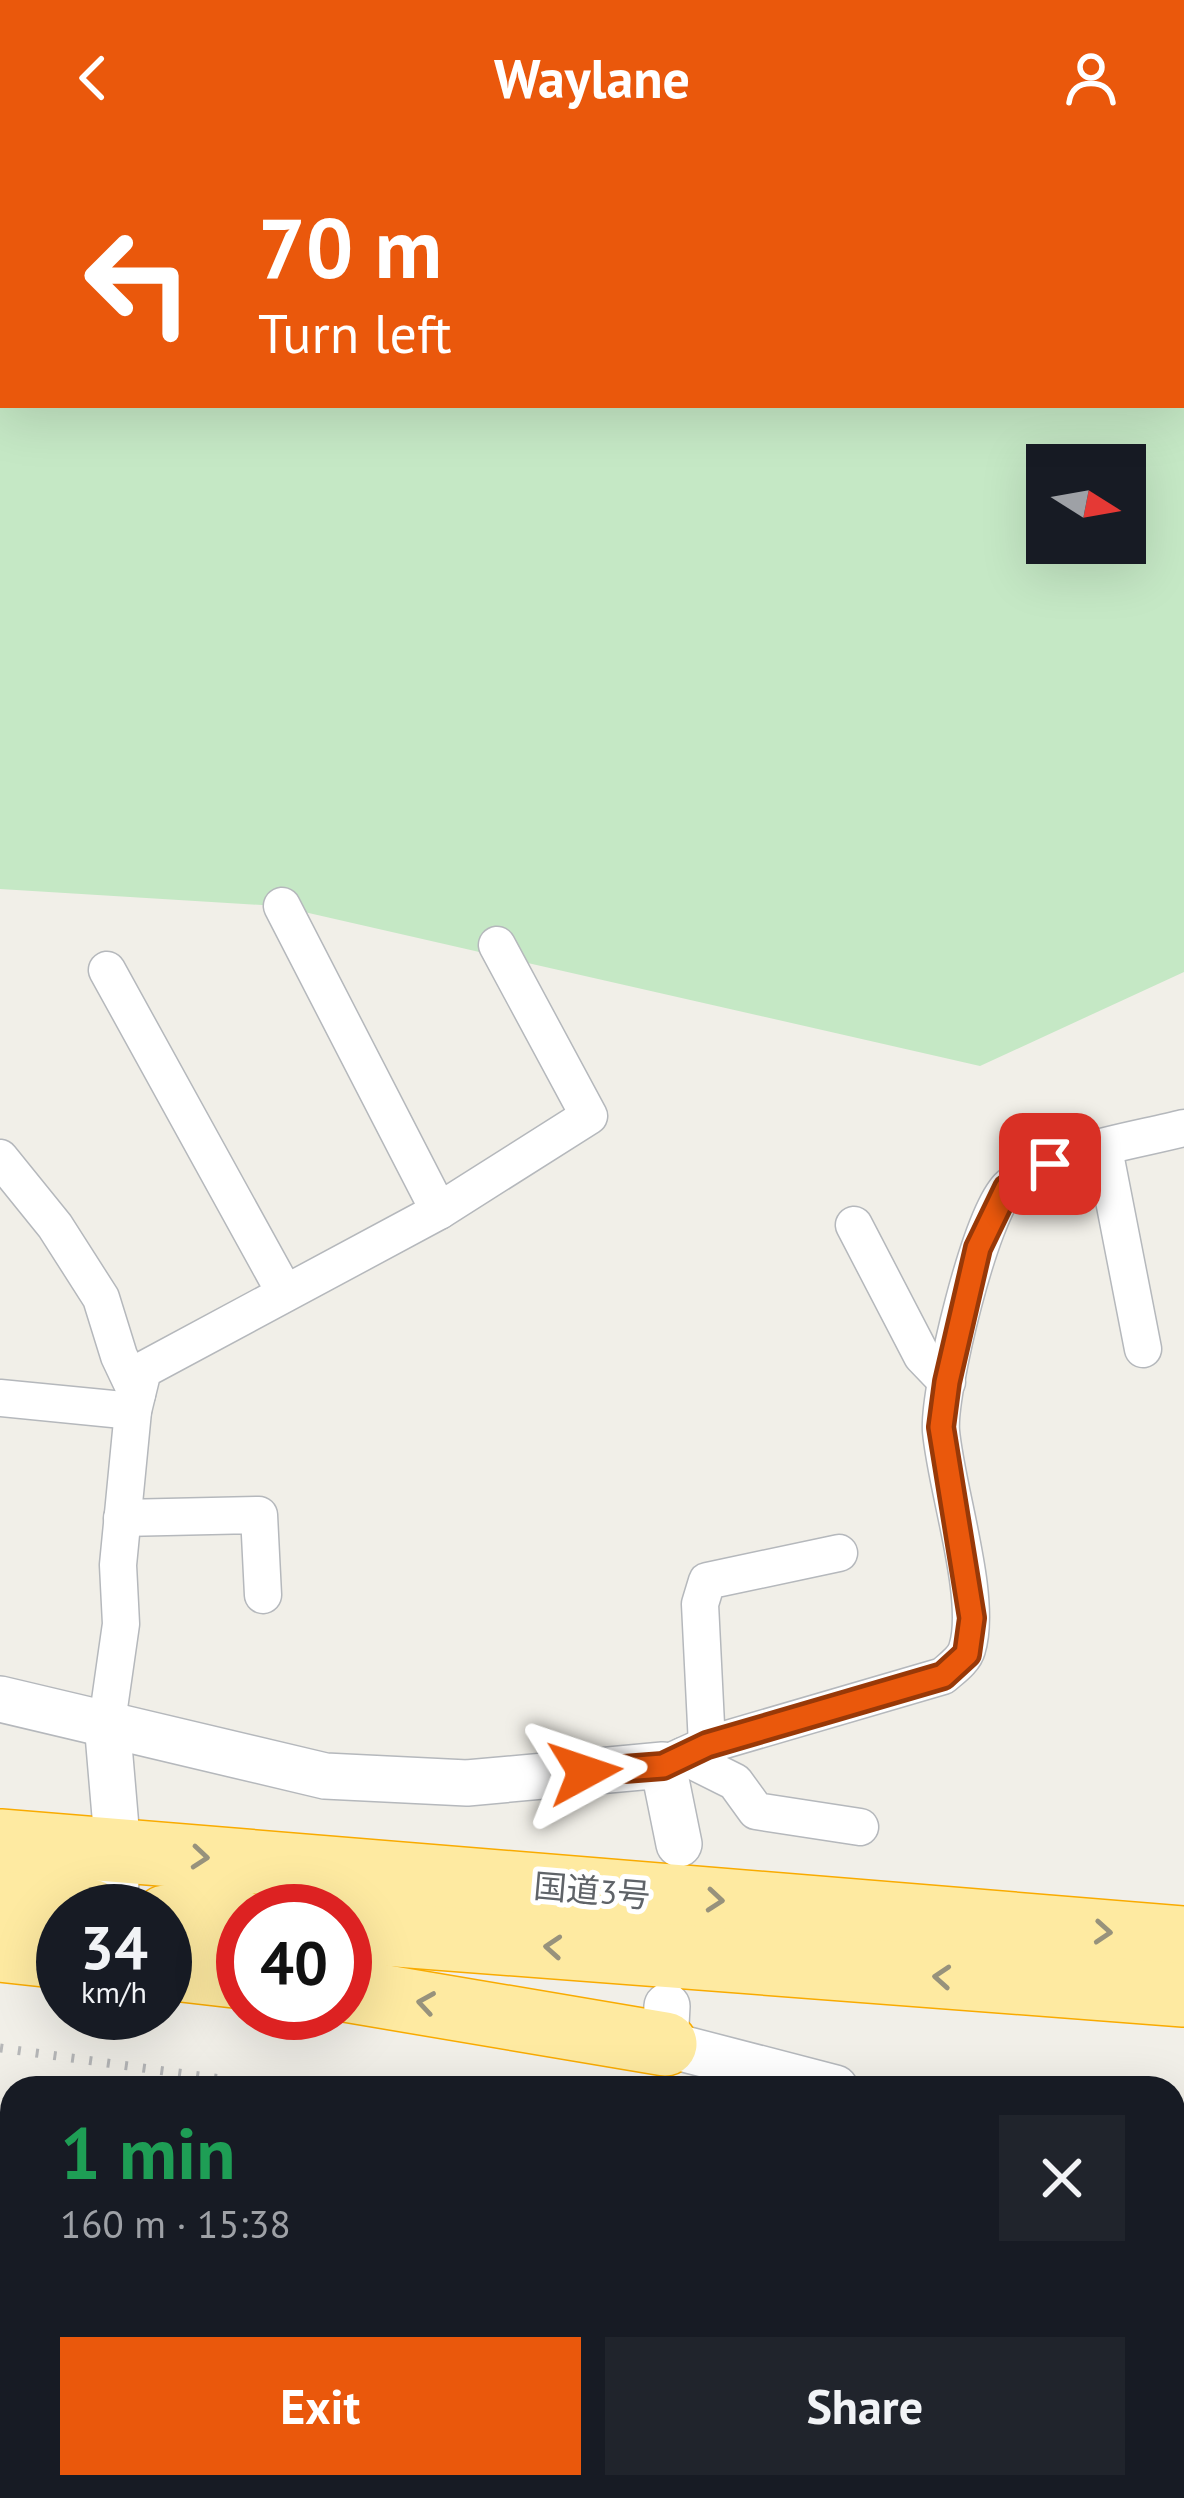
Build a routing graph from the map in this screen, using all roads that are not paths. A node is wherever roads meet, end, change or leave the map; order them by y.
1 (282, 906) dead end
2 (496, 945) dead end
3 (107, 970) dead end
4 (1184, 1128) edge
5 (1104, 1149) junction
6 (0, 1158) edge
7 (439, 1211) junction
8 (854, 1225) dead end
9 (285, 1293) junction
10 (1143, 1349) dead end
11 (947, 1382) junction
12 (0, 1398) edge
13 (135, 1403) junction
14 (122, 1519) junction
15 (839, 1553) dead end
16 (263, 1594) dead end
17 (0, 1699) edge
18 (107, 1722) junction
19 (685, 1756) junction
20 (860, 1827) dead end
21 (0, 1841) edge
22 (679, 1844) dead end
23 (116, 1881) edge
24 (0, 1903) edge
25 (36, 1906) edge
26 (372, 1933) edge
27 (1184, 1938) edge
28 (0, 1950) edge
29 (36, 1954) edge
30 (372, 1993) edge
31 (1184, 1995) edge
32 (666, 2025) joint
33 (803, 2076) edge

1 - 7 street
2 - 7 street
3 - 9 street
4 - 5 street
5 - 10 street
5 - 11 street
6 - 13 street
7 - 9 street
8 - 11 street
9 - 13 street
11 - 19 street
12 - 13 street
13 - 14 street
14 - 16 street
14 - 18 street
15 - 19 street
17 - 18 street
18 - 19 street
18 - 23 street
19 - 20 street
19 - 22 street
21 - 23 highway, 国道3号
23 -> 27 highway, 国道3号
24 - 25 highway
31 -> 26 highway, 国道3号
28 - 29 highway
32 -> 30 highway
32 - 33 street

